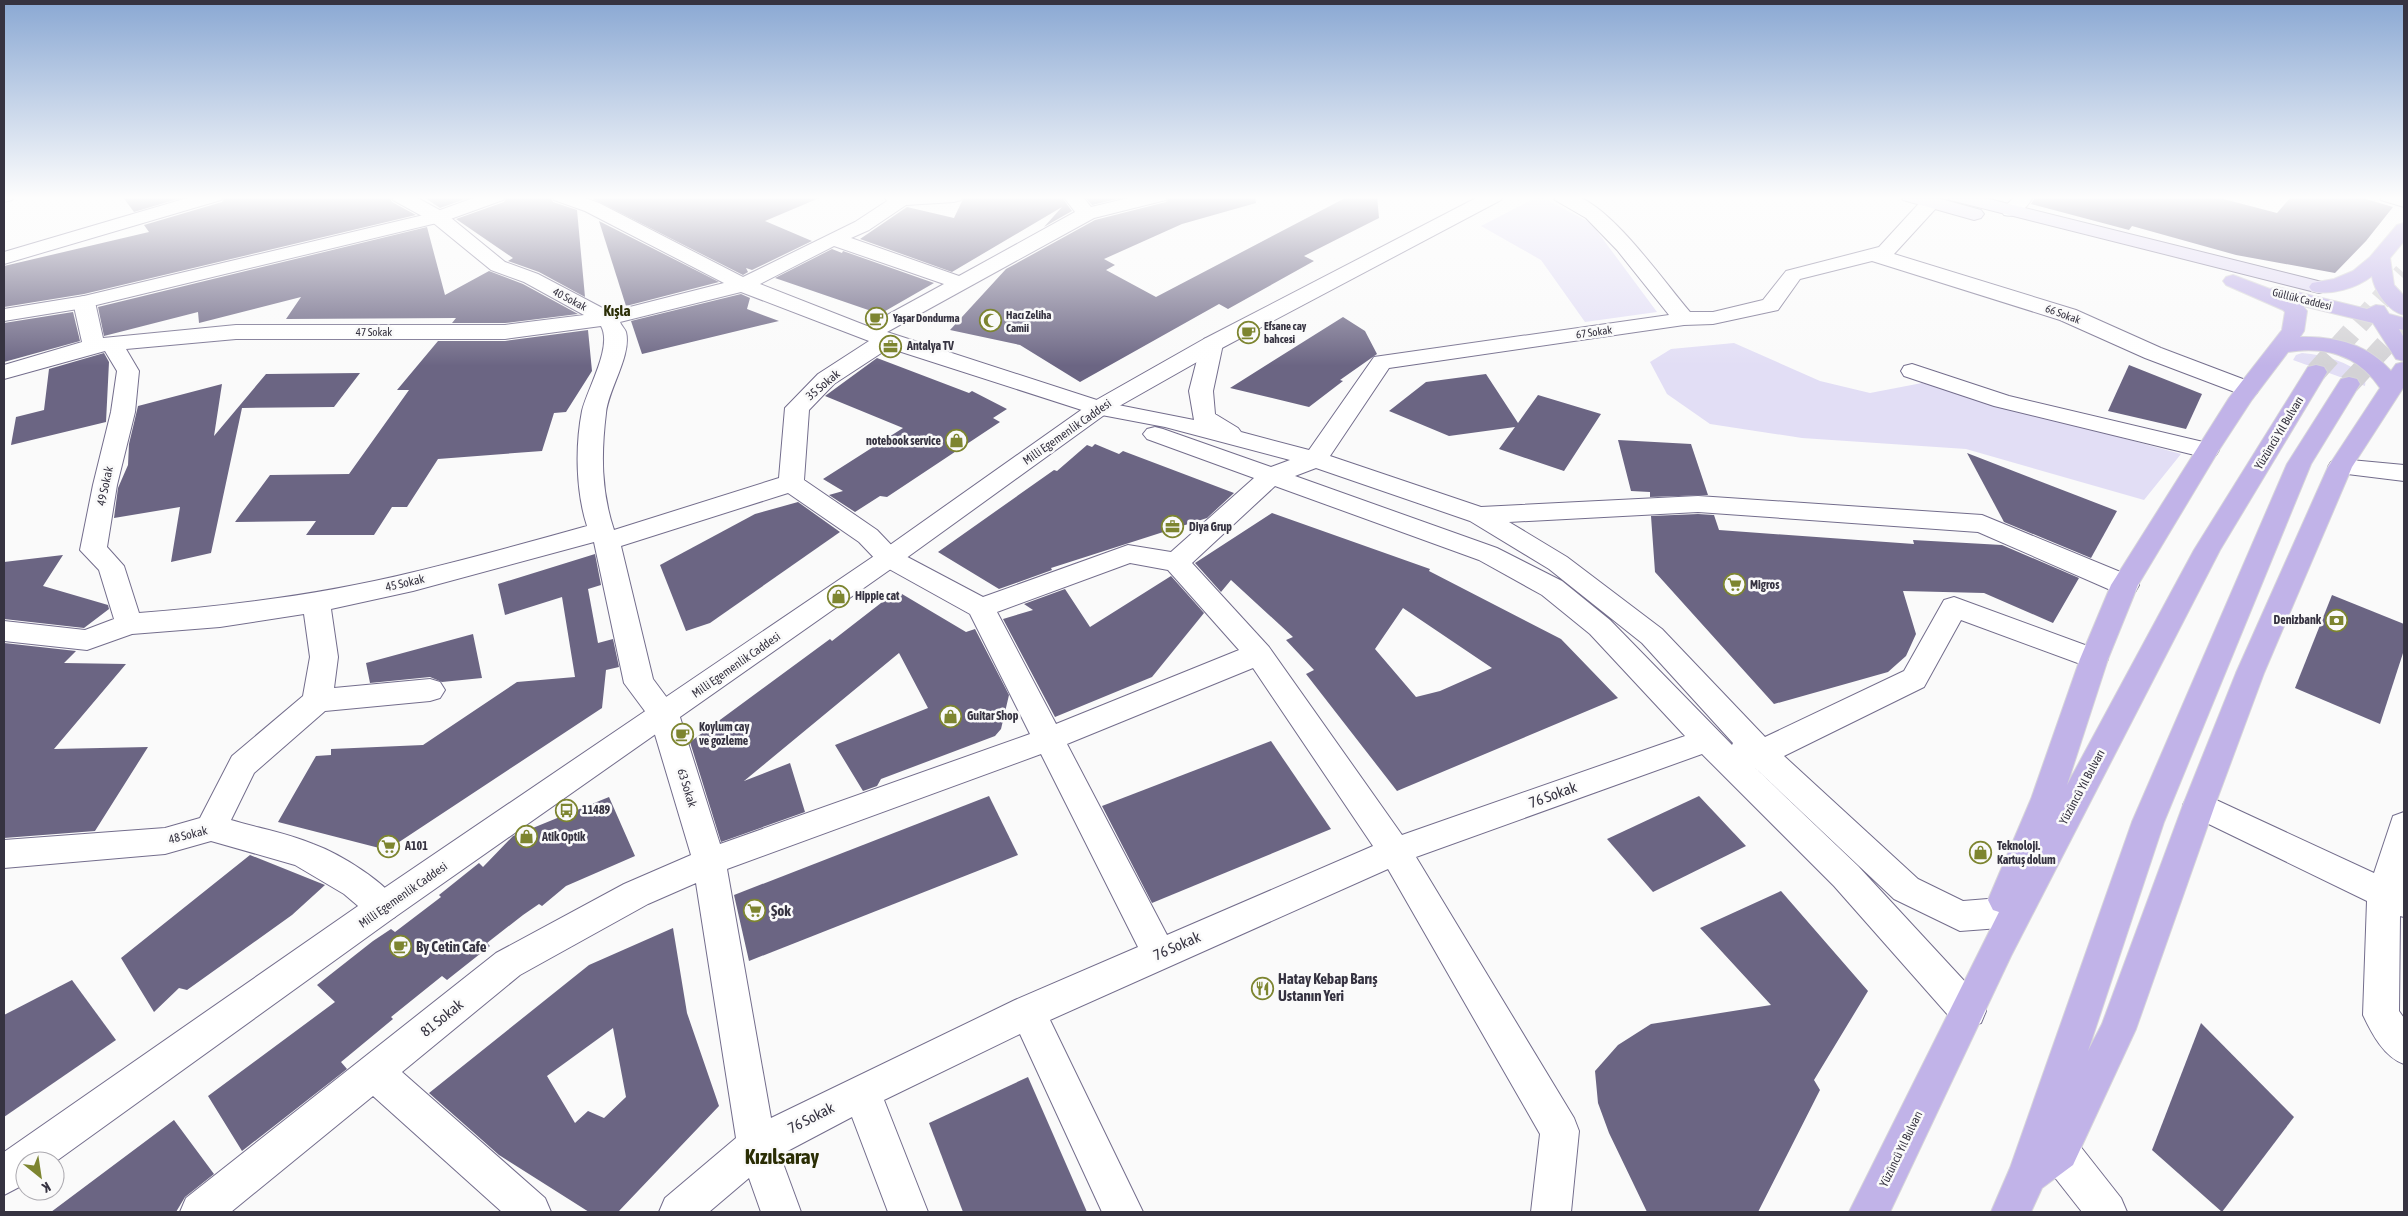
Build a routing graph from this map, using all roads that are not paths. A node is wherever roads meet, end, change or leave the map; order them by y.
1 (2384, 252) joint
2 (22, 253) edge
3 (289, 253) edge
4 (482, 253) edge
5 (686, 253) edge
6 (805, 253) edge
7 (875, 253) edge
8 (1016, 253) edge
9 (1386, 253) edge
10 (1630, 253) edge
11 (1878, 253) edge
12 (2122, 253) edge
13 (2169, 253) edge
14 (2383, 253) edge
15 (1872, 254) junction
16 (4, 258) edge
17 (2404, 277) edge
18 (2232, 281) junction
19 (960, 283) junction
20 (743, 285) junction
21 (2329, 295) junction
22 (84, 302) junction
23 (2375, 309) junction
24 (2404, 313) edge
25 (4, 315) edge
26 (607, 319) junction
27 (1684, 319) junction
28 (878, 337) junction
29 (2288, 339) junction
30 (103, 344) junction
31 (1212, 344) junction
32 (2404, 354) edge
33 (1912, 371) dead end
34 (4, 372) edge
35 (2316, 372) tunnel mouth
36 (2398, 379) edge
37 (2349, 384) tunnel mouth
38 (2248, 389) junction
39 (1099, 408) junction
40 (1242, 440) junction
41 (2206, 450) junction
42 (1315, 459) junction
43 (2340, 467) junction
44 (2404, 474) edge
45 (1271, 476) junction
46 (791, 482) junction
47 (1479, 516) junction
48 (604, 536) junction
49 (889, 558) junction
50 (1176, 562) junction
51 (2125, 585) junction
52 (316, 602) junction
53 (981, 608) junction
54 (129, 624) junction
55 (4, 631) edge
56 (1259, 654) junction
57 (2094, 660) junction
58 (430, 690) dead end
59 (317, 701) junction
60 (664, 714) junction
61 (1049, 739) junction
62 (1707, 740) junction
63 (1761, 753) junction
64 (2199, 805) junction
65 (2404, 825) edge
66 (211, 828) junction
67 (1395, 851) junction
68 (4, 854) edge
69 (709, 862) junction
70 (2394, 899) edge
71 (383, 907) junction
72 (1999, 929) junction
73 (1160, 954) junction
74 (1968, 1011) junction
75 (1028, 1012) junction
76 (2404, 1047) edge
77 (376, 1073) junction
78 (862, 1092) junction
79 (757, 1146) junction
80 (2059, 1151) junction
81 (2028, 1174) junction
82 (4, 1175) edge
83 (200, 1212) edge
84 (530, 1212) edge
85 (679, 1212) edge
86 (781, 1212) edge
87 (908, 1212) edge
88 (1123, 1212) edge
89 (1551, 1212) edge
90 (1870, 1212) edge
91 (2010, 1212) edge
92 (2107, 1212) edge

1 - 17 main road
1 - 24 main road
2 - 16 street
3 - 22 street
4 - 26 street, 40 Sokak
5 - 20 street
6 - 20 street, 47 Sokak
7 - 19 street
8 - 19 street, 35 Sokak
9 - 31 street, Milli Egemenlik Caddesi
10 - 27 street
11 - 15 street, 67 Sokak
12 - 18 main road, Güllük Caddesi
13 - 21 main road, Güllük Caddesi
14 - 21 main road
15 - 27 street, 67 Sokak
15 - 38 street, 66 Sokak
18 - 21 main road, Güllük Caddesi
18 - 29 main road
19 - 28 street, 35 Sokak
20 - 26 street, 47 Sokak
20 - 28 street
21 - 23 main road, Güllük Caddesi
21 - 29 main road
22 - 25 street
22 - 30 street
23 - 24 main road, Güllük Caddesi
23 - 32 main road
26 - 30 street, 47 Sokak
26 - 48 street
27 - 42 street, 67 Sokak
28 - 39 street
28 - 46 street, 35 Sokak
29 - 36 main road
29 - 38 main road
30 - 34 street, 47 Sokak
30 - 54 street, 49 Sokak
31 - 39 street, Milli Egemenlik Caddesi
31 - 40 street
33 - 41 street
35 - 72 main road, Yüzüncü Yıl Bulvarı
36 - 43 main road
37 - 81 main road
38 - 41 main road
39 - 40 street
39 - 45 street
39 - 49 street, Milli Egemenlik Caddesi
40 - 42 street
41 - 51 main road
42 - 45 street
42 - 47 street
43 - 44 street
43 - 64 main road
45 - 50 street
45 - 62 street
46 - 48 street, 45 Sokak
46 - 49 street
47 - 51 street
47 - 63 street
48 - 52 street, 45 Sokak
48 - 60 street
49 - 53 street
49 - 60 street, Milli Egemenlik Caddesi
50 - 53 street
50 - 56 street
51 - 57 main road
52 - 54 street, 45 Sokak
52 - 59 street
53 - 61 street
54 - 55 street, 45 Sokak
56 - 61 street, 81 Sokak
56 - 67 street
57 - 63 street
57 - 72 main road
58 - 59 street
59 - 66 street
60 - 69 street, 63 Sokak
60 - 71 street, Milli Egemenlik Caddesi
61 - 69 street, 81 Sokak
61 - 73 street
62 - 63 street
62 - 67 street, 76 Sokak
62 - 74 street
63 - 72 street
64 - 70 street
64 - 80 main road
65 - 70 street
66 - 68 street, 48 Sokak
66 - 71 street, 48 Sokak
67 - 73 street, 76 Sokak
67 - 89 street
69 - 77 street, 81 Sokak
69 - 79 street, 63 Sokak
70 - 76 street
71 - 82 street, Milli Egemenlik Caddesi
72 - 74 main road, Yüzüncü Yıl Bulvarı
73 - 75 street, 76 Sokak
74 - 90 main road, Yüzüncü Yıl Bulvarı
75 - 78 street, 76 Sokak
75 - 88 street
77 - 83 street, 81 Sokak
77 - 84 street
78 - 79 street, 76 Sokak
78 - 87 street
79 - 85 street, 76 Sokak
79 - 86 street, 63 Sokak
80 - 81 main road
80 - 92 street
81 - 91 main road

